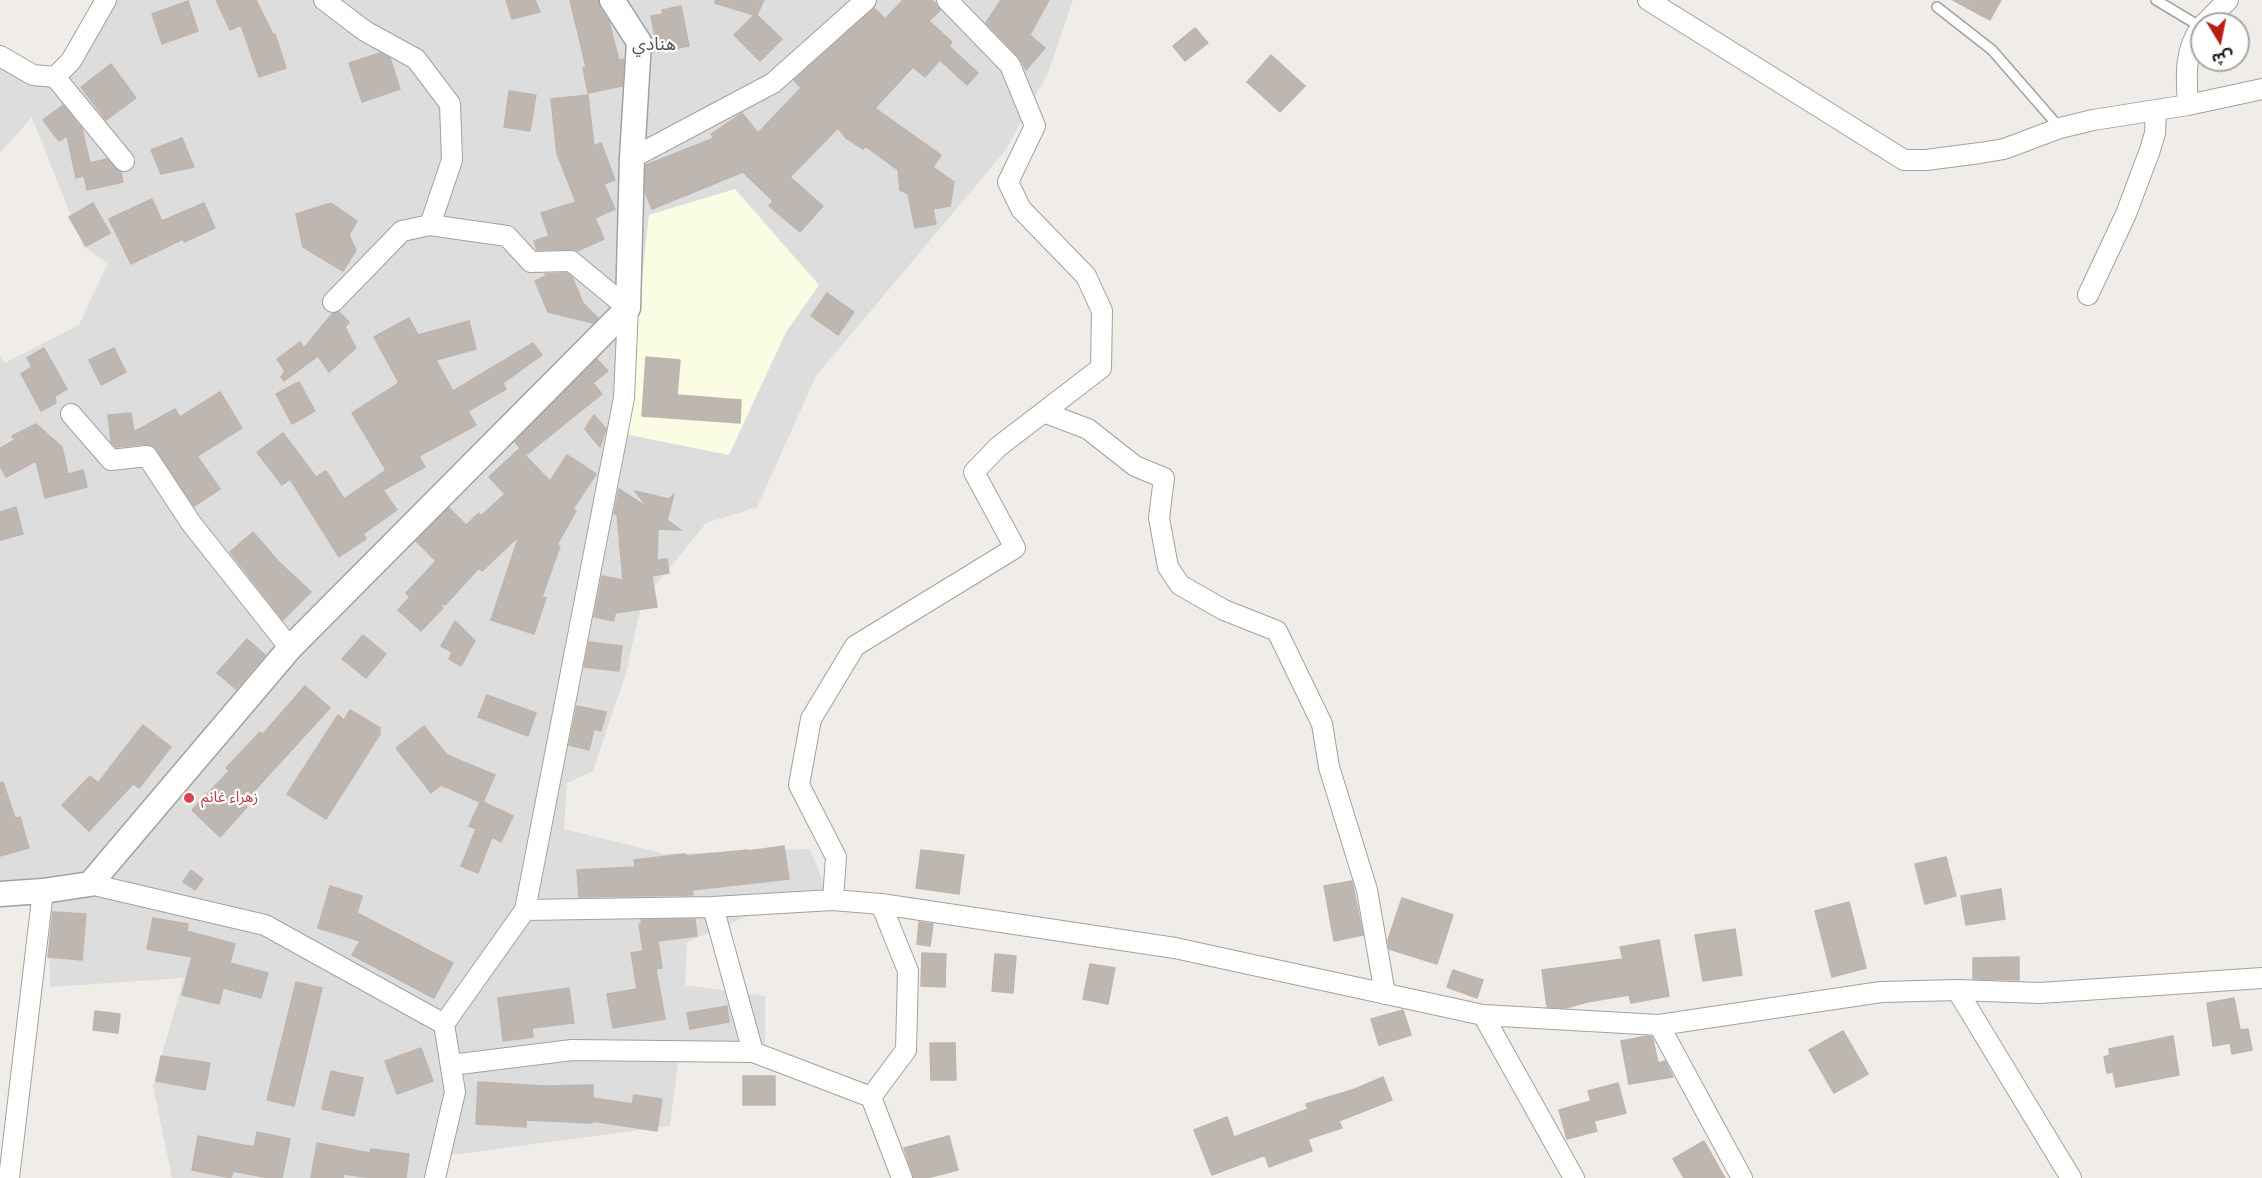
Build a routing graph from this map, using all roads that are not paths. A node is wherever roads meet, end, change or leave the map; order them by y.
1 (106, 0) edge
2 (324, 0) edge
3 (612, 0) edge
4 (866, 0) edge
5 (947, 0) edge
6 (1648, 0) edge
7 (2156, 0) edge
8 (2228, 0) edge
9 (1936, 7) dead end
10 (2216, 12) edge
11 (2190, 19) edge
12 (2190, 50) edge
13 (0, 56) edge
14 (55, 77) junction
15 (2262, 89) edge
16 (2188, 105) junction
17 (2156, 110) junction
18 (2060, 128) junction
19 (632, 158) junction
20 (124, 161) dead end
21 (430, 225) junction
22 (2088, 295) dead end
23 (333, 302) dead end
24 (628, 308) junction
25 (1043, 412) junction
26 (71, 414) dead end
27 (290, 648) junction
28 (90, 884) junction
29 (43, 891) junction
30 (0, 894) edge
31 (833, 900) junction
32 (881, 904) junction
33 (713, 907) junction
34 (525, 910) junction
35 (2262, 978) edge
36 (1958, 990) junction
37 (1385, 994) junction
38 (1483, 1015) junction
39 (444, 1024) junction
40 (1659, 1025) junction
41 (753, 1052) junction
42 (451, 1065) junction
43 (871, 1097) junction
44 (9, 1178) edge
45 (435, 1178) edge
46 (902, 1178) edge
47 (1574, 1178) edge
48 (1742, 1178) edge
49 (2071, 1178) edge

1 - 14 street
2 - 21 street
3 - 19 street
4 - 19 street
5 - 25 street
6 - 18 street
7 - 11 lane
8 - 10 street
9 - 18 lane
12 - 16 street
13 - 14 street
14 - 20 street
15 - 16 street
16 - 17 street
17 - 18 street
17 - 22 street
19 - 24 street
21 - 23 street
21 - 24 street
24 - 27 street
24 - 34 street
25 - 31 street
25 - 37 street
26 - 27 street
27 - 28 street
28 - 29 street
28 - 39 street
29 - 30 street
29 - 44 street
31 - 32 street
31 - 33 street
32 - 37 street
32 - 43 street
33 - 34 street
33 - 41 street
34 - 39 street
35 - 36 street
36 - 40 street
36 - 49 street
37 - 38 street
38 - 40 street
38 - 47 street
39 - 42 street
40 - 48 street
41 - 42 street
41 - 43 street
42 - 45 street
43 - 46 street

